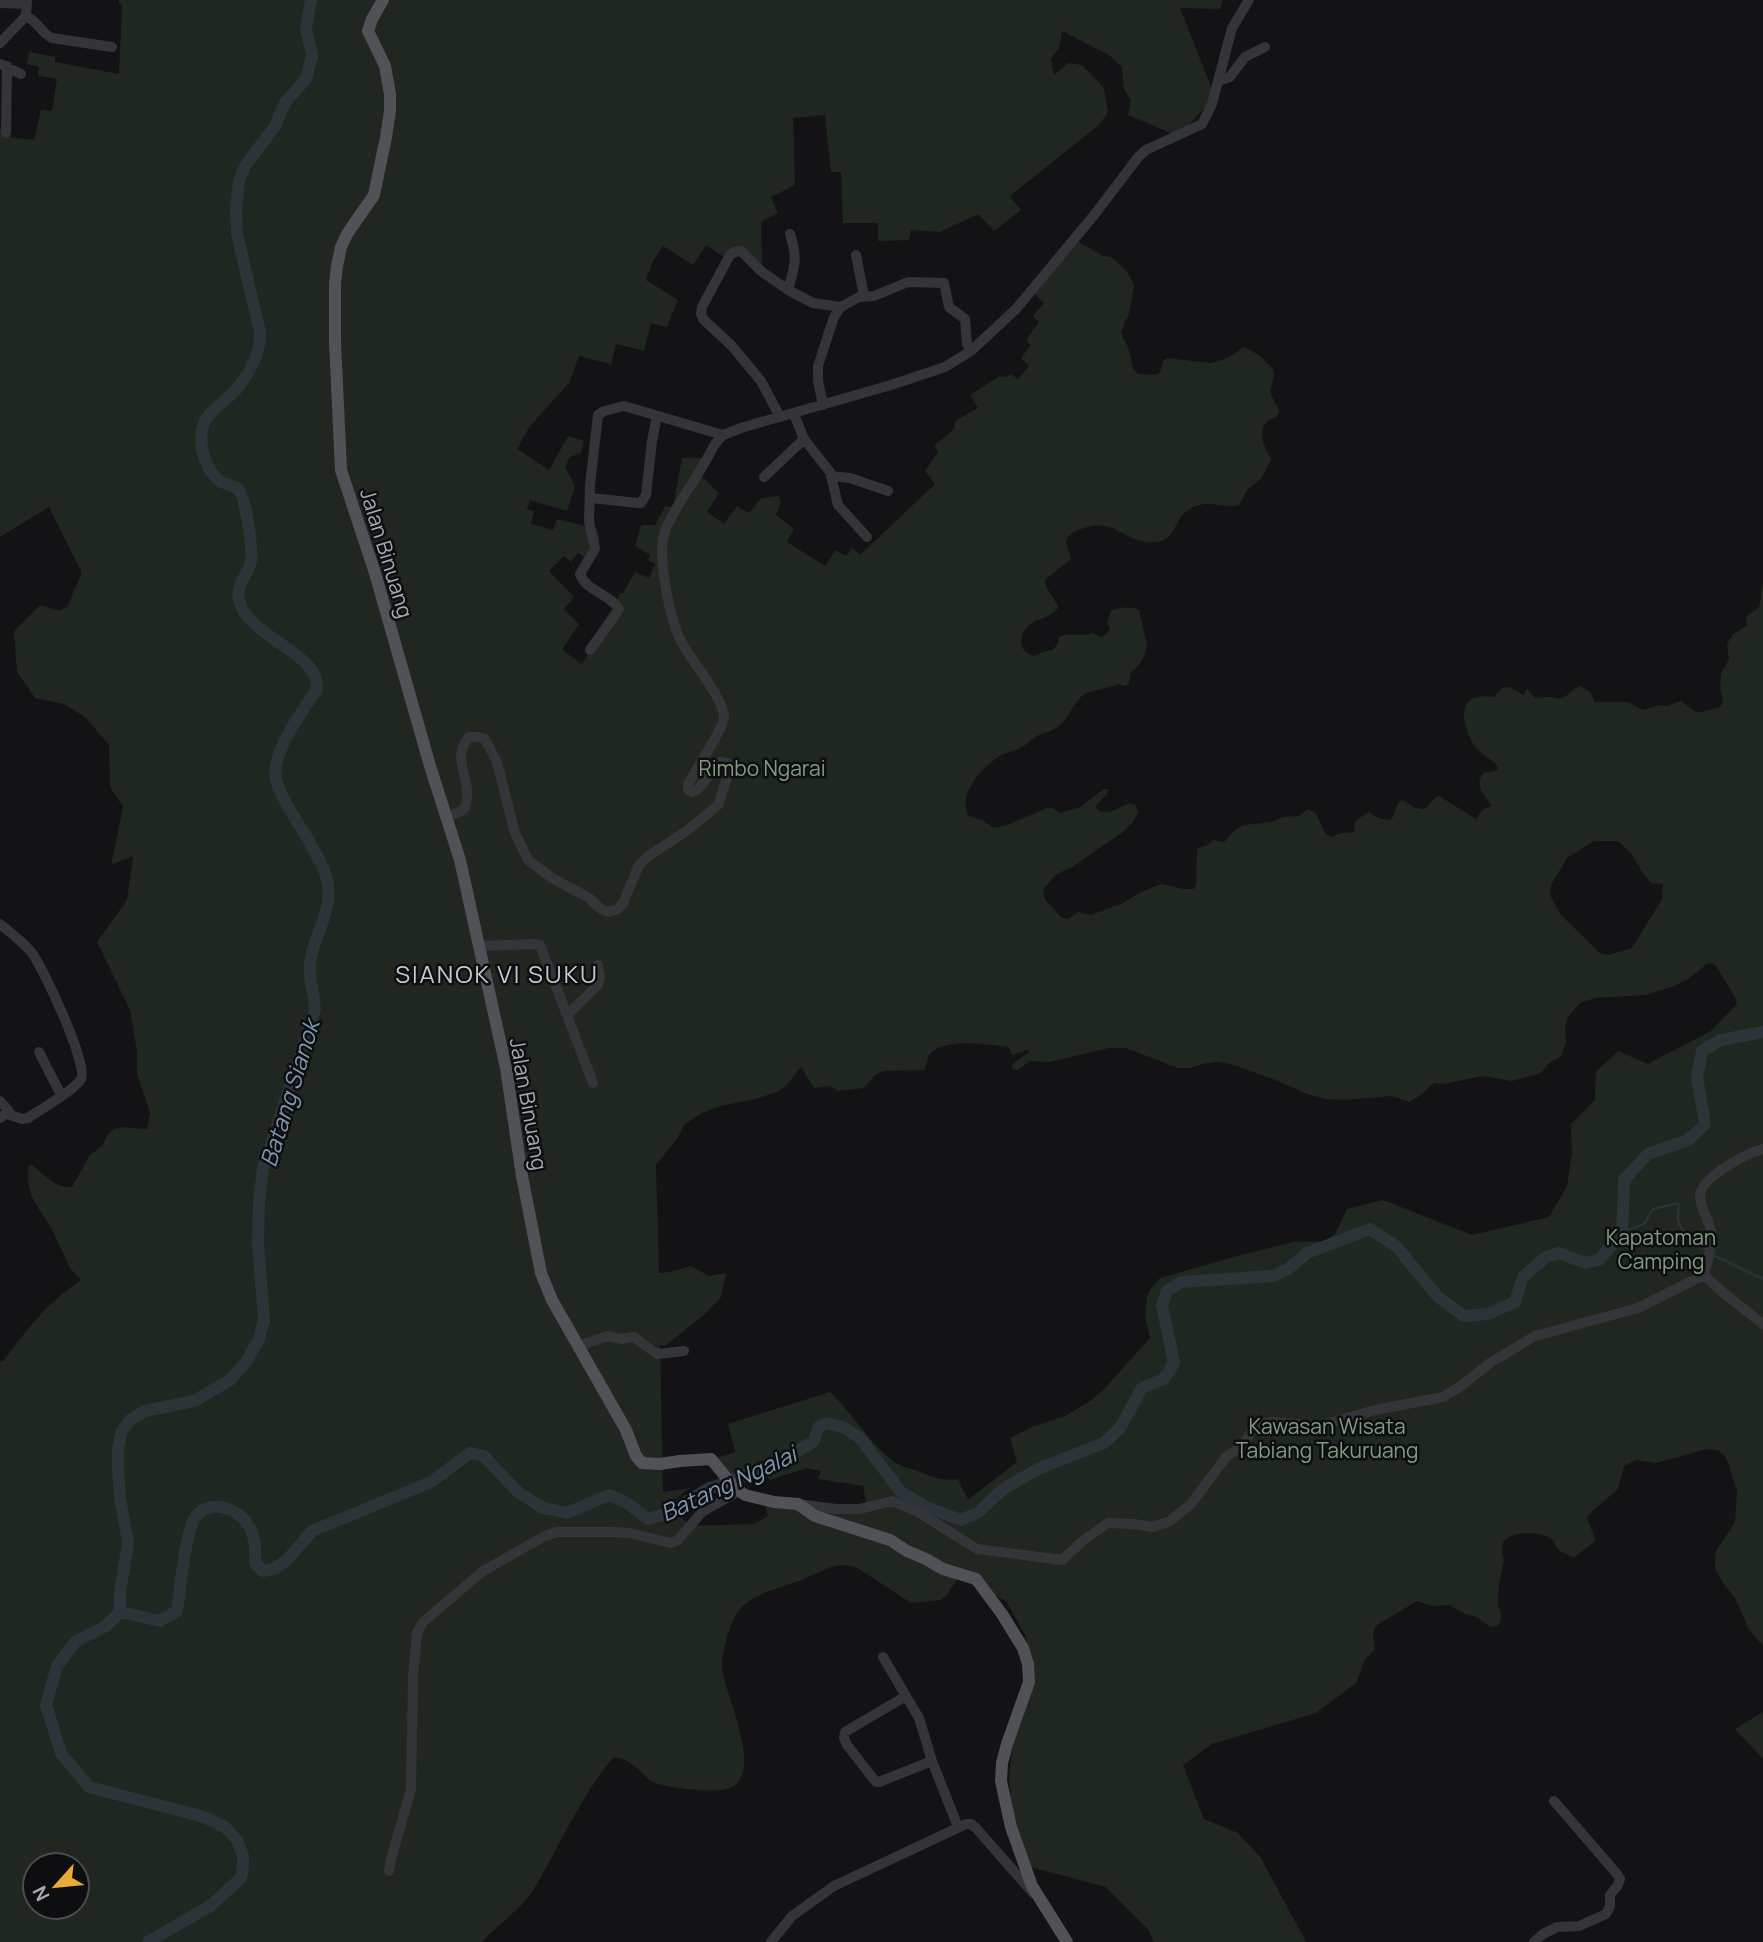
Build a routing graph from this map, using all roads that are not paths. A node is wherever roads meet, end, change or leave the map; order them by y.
1 (383, 0) edge
2 (1249, 0) edge
3 (0, 2) edge
4 (27, 2) edge
5 (26, 16) junction
6 (0, 43) edge
7 (113, 47) dead end
8 (1265, 47) dead end
9 (4, 65) edge
10 (22, 74) dead end
11 (1218, 81) junction
12 (6, 133) dead end
13 (790, 234) dead end
14 (856, 255) dead end
15 (788, 290) junction
16 (864, 296) junction
17 (841, 307) junction
18 (971, 351) junction
19 (823, 405) junction
20 (794, 414) junction
21 (657, 416) junction
22 (780, 417) junction
23 (723, 435) junction
24 (804, 439) junction
25 (831, 476) junction
26 (764, 477) dead end
27 (888, 491) dead end
28 (591, 498) junction
29 (867, 537) dead end
30 (590, 650) dead end
31 (449, 822) junction
32 (0, 924) edge
33 (480, 946) junction
34 (598, 965) dead end
35 (568, 1014) junction
36 (39, 1052) dead end
37 (593, 1083) dead end
38 (61, 1095) junction
39 (0, 1101) edge
40 (4, 1116) edge
41 (1763, 1149) edge
42 (1704, 1275) junction
43 (1763, 1324) edge
44 (578, 1346) junction
45 (684, 1352) dead end
46 (737, 1489) junction
47 (798, 1504) junction
48 (883, 1657) dead end
49 (906, 1696) junction
50 (932, 1760) junction
51 (1554, 1801) dead end
52 (958, 1827) junction
53 (389, 1871) dead end
54 (1041, 1902) junction
55 (771, 1942) edge
56 (1067, 1942) edge
57 (1534, 1942) edge

1 - 31 main road, Jalan Binuang
2 - 11 street
3 - 4 street
4 - 5 street
5 - 6 street
5 - 7 street
8 - 11 street
9 - 10 street
9 - 12 street
11 - 18 street
13 - 15 street
14 - 16 street
15 - 17 street
15 - 22 street
16 - 17 street
16 - 18 street
17 - 19 street
18 - 19 street
19 - 20 street
20 - 22 street
20 - 24 street
21 - 23 street
21 - 28 street
21 - 28 street
22 - 23 street
23 - 31 street
24 - 25 street
24 - 26 street
25 - 27 street
25 - 29 street
28 - 30 street
31 - 33 main road, Jalan Binuang
32 - 38 street
33 - 35 street
33 - 44 main road, Jalan Binuang
34 - 35 street
35 - 37 street
36 - 38 street
38 - 40 street
39 - 40 street
41 - 42 street
42 - 43 street
42 - 47 street
44 - 45 street
44 - 46 main road, Jalan Binuang
46 - 47 main road
46 - 53 street
47 - 54 main road
48 - 49 street
49 - 50 street
49 - 50 street
50 - 52 street
51 - 57 street
52 - 54 street
52 - 55 street
54 - 56 main road

